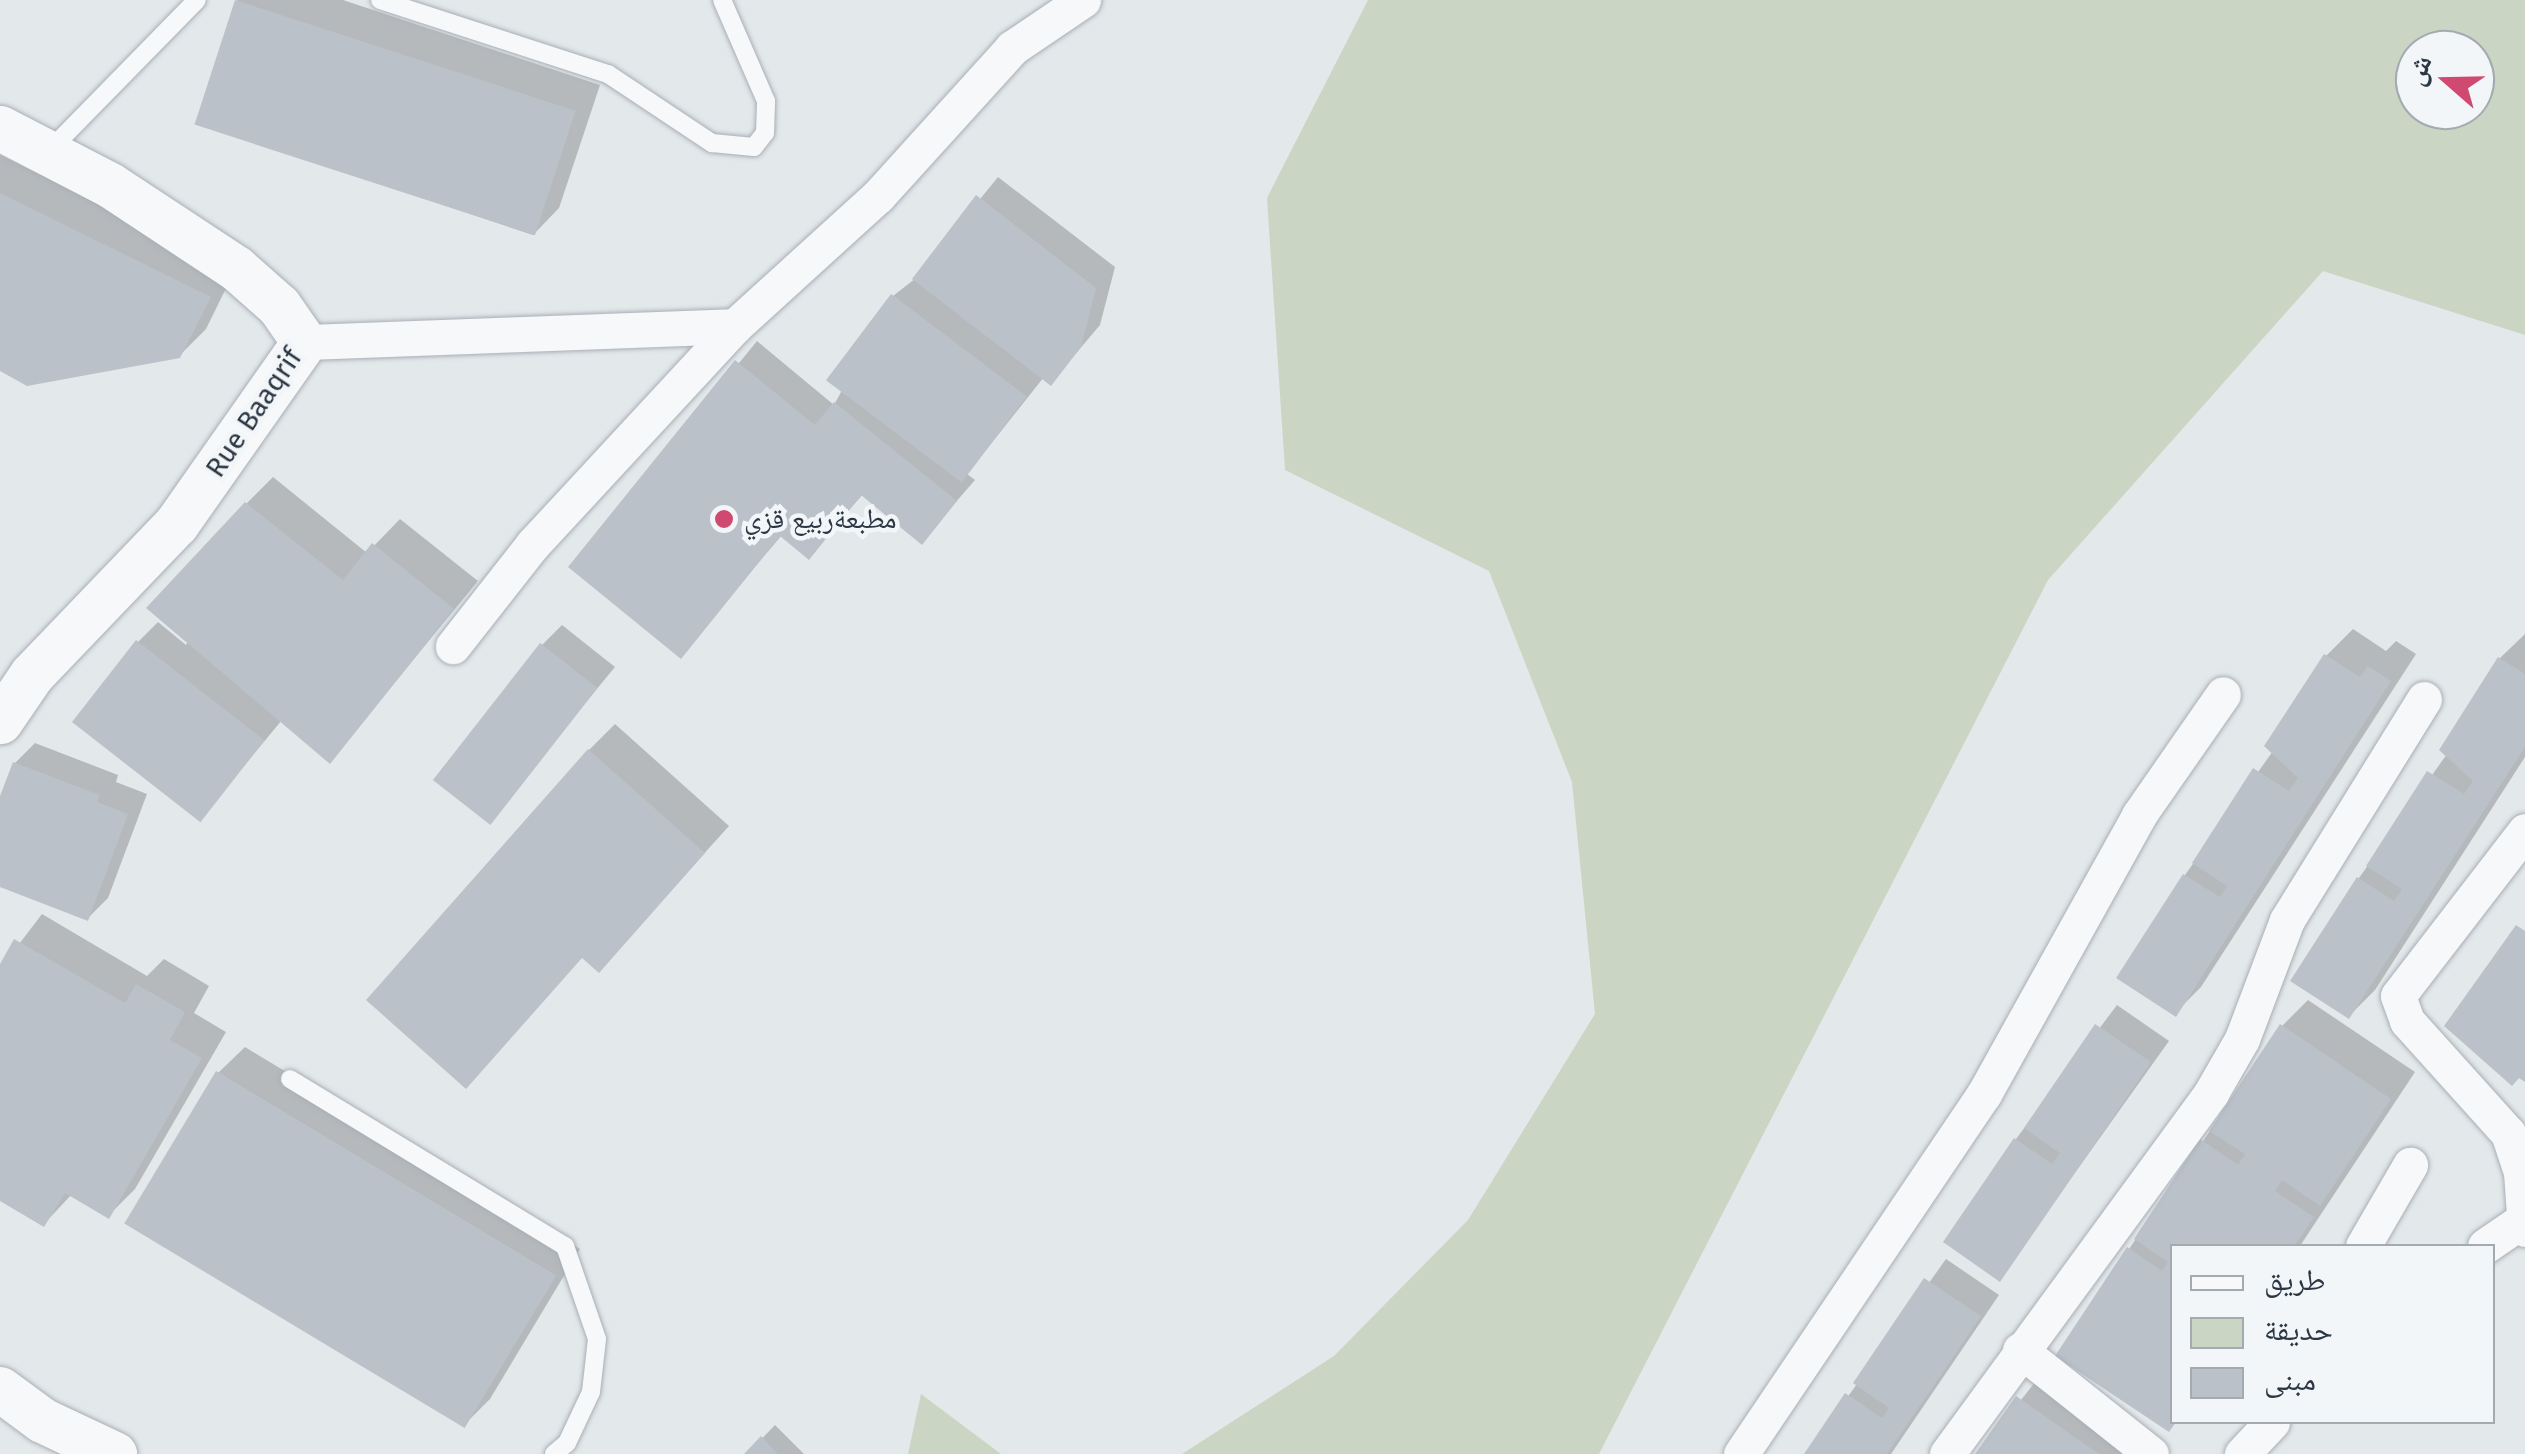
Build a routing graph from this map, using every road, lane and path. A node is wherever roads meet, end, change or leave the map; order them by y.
1 (197, 0) edge
2 (380, 0) edge
3 (722, 0) edge
4 (1083, 0) edge
5 (0, 128) edge
6 (47, 153) junction
7 (736, 326) junction
8 (304, 342) junction
9 (453, 646) dead end
10 (2222, 694) dead end
11 (2424, 699) dead end
12 (0, 722) edge
13 (2525, 831) edge
14 (290, 1079) dead end
15 (2410, 1165) dead end
16 (2524, 1225) edge
17 (2364, 1244) edge
18 (2489, 1244) edge
19 (2020, 1350) junction
20 (0, 1389) edge
21 (2270, 1424) edge
22 (2250, 1442) edge
23 (114, 1454) edge
24 (554, 1454) edge
25 (1741, 1454) edge
26 (1947, 1454) edge
27 (2150, 1454) edge

1 - 6 lane
2 - 3 lane
4 - 7 street
5 - 6 street, Rue Baaqrif
6 - 8 street, Rue Baaqrif
7 - 8 street
7 - 9 street
8 - 12 street, Rue Baaqrif
10 - 25 street
11 - 19 street
13 - 16 street
14 - 24 lane
15 - 17 street
16 - 18 street
19 - 26 street
19 - 27 street
20 - 23 street
21 - 22 street

